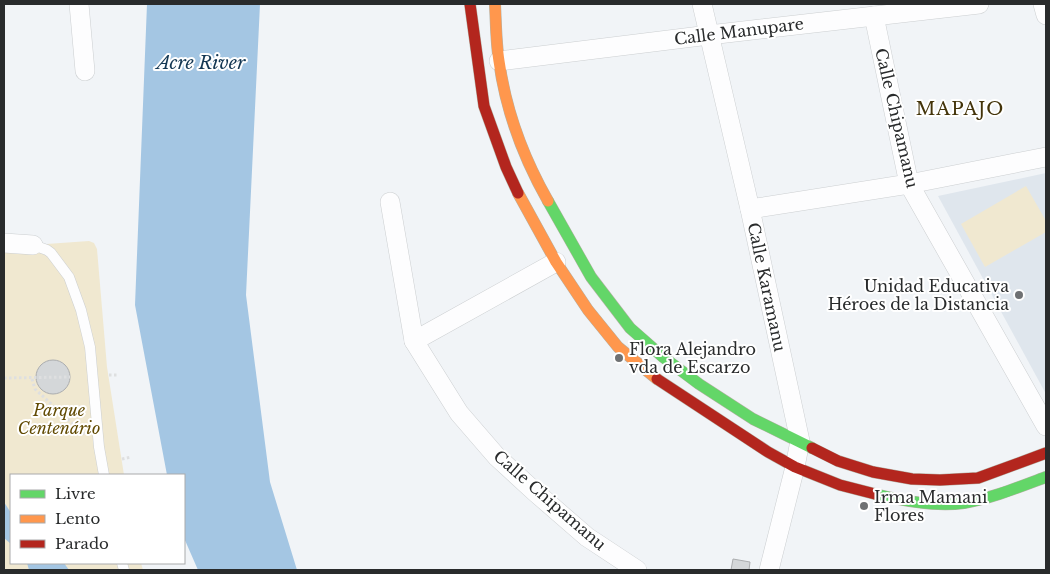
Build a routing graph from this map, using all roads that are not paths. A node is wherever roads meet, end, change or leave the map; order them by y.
1 (79, 4) edge
2 (470, 4) edge
3 (495, 4) edge
4 (702, 4) edge
5 (979, 4) edge
6 (1043, 4) edge
7 (1046, 15) edge
8 (874, 16) junction
9 (708, 35) junction
10 (499, 61) junction
11 (85, 71) dead end
12 (1046, 157) edge
13 (909, 184) junction
14 (390, 202) dead end
15 (750, 209) junction
16 (4, 244) edge
17 (33, 245) joint
18 (556, 262) junction
19 (414, 341) junction
20 (1046, 426) edge
21 (800, 441) junction
22 (1046, 453) edge
23 (795, 467) junction
24 (104, 474) edge
25 (1046, 477) edge
26 (637, 570) edge
27 (769, 570) edge

1 - 11 street
2 - 18 main road
3 - 10 main road
4 - 9 street, Calle Karamanu
5 - 8 street, Calle Manupare
6 - 7 street
8 - 9 street, Calle Manupare
8 - 13 street, Calle Chipamanu
9 - 10 street, Calle Manupare
9 - 15 street, Calle Karamanu
10 - 21 main road
12 - 13 street
13 - 15 street
13 - 20 street, Calle Chipamanu
14 - 19 street, Calle Chipamanu
15 - 21 street, Calle Karamanu
16 - 17 street
17 - 24 lane
18 - 19 street
18 - 23 main road
19 - 26 street, Calle Chipamanu
21 - 22 main road
21 - 23 street, Calle Karamanu
23 - 25 main road
23 - 27 street, Calle Karamanu

